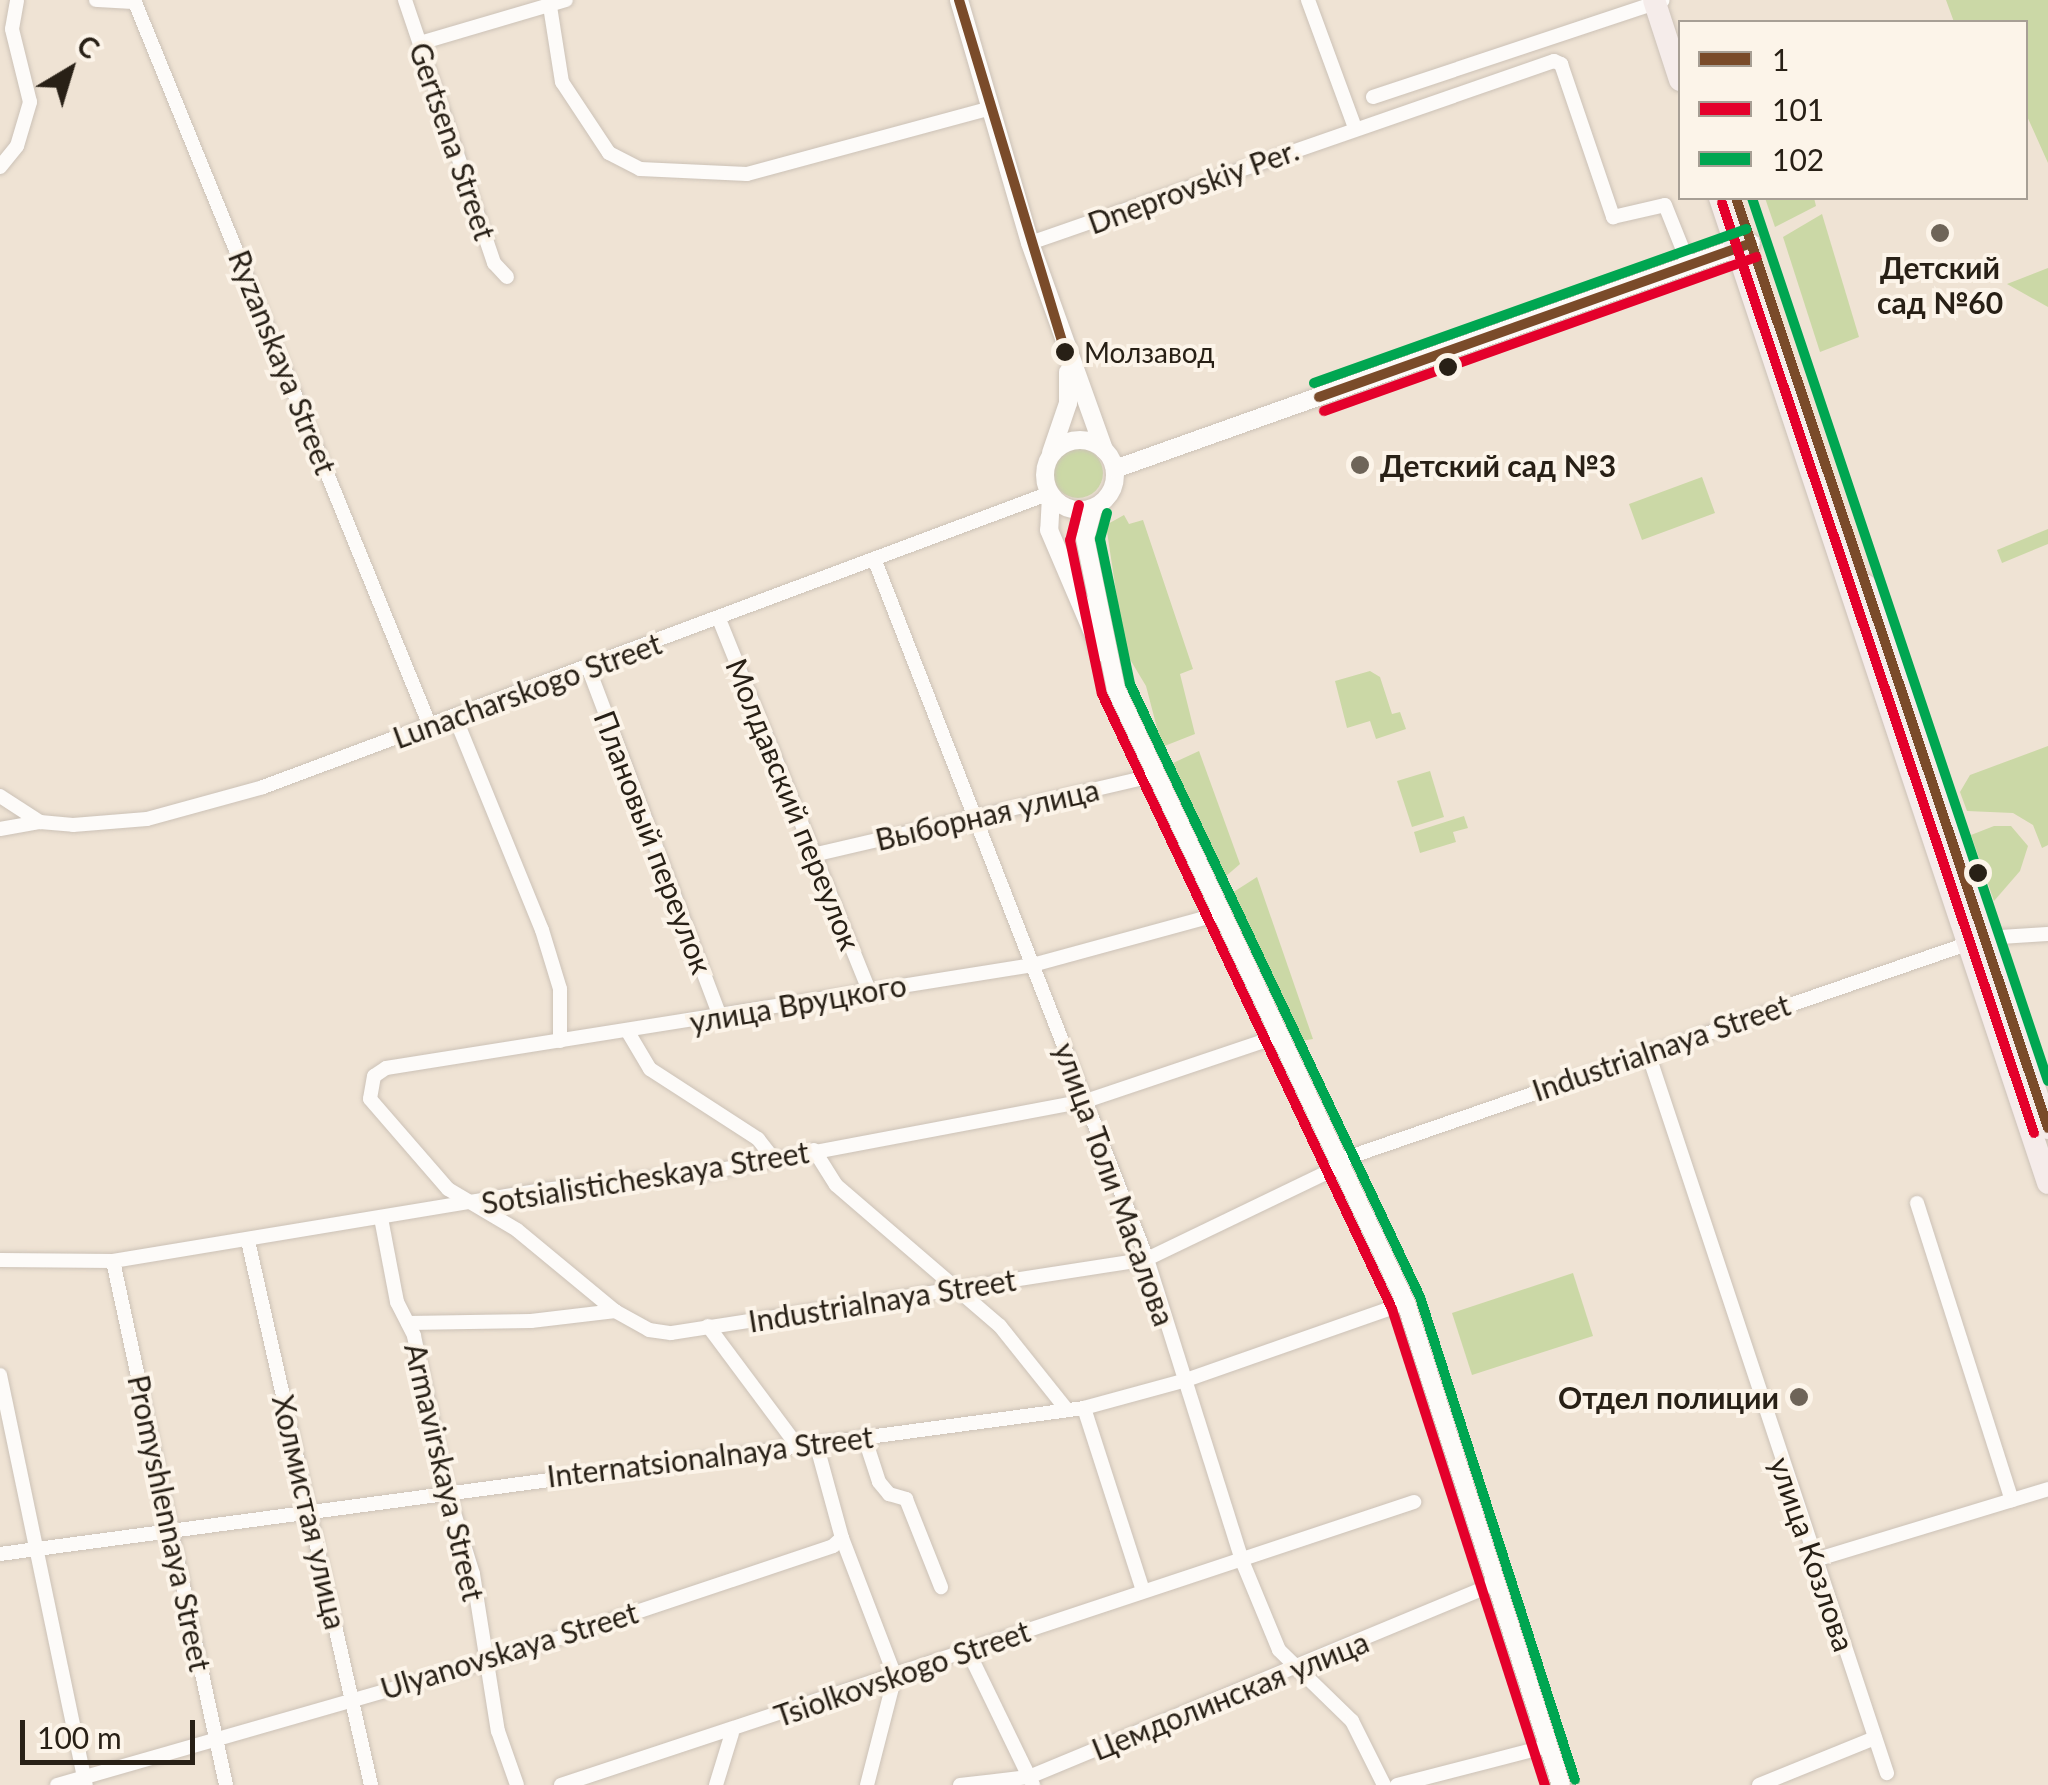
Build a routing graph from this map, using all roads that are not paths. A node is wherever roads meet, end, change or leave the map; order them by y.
1 (17, 0) edge
2 (96, 0) edge
3 (405, 0) edge
4 (959, 0) edge
5 (1308, 0) edge
6 (134, 1) edge
7 (555, 1) edge
8 (1661, 1) edge
9 (1678, 29) edge
10 (420, 43) junction
11 (1678, 72) edge
12 (1373, 97) dead end
13 (991, 108) junction
14 (1355, 128) junction
15 (0, 167) edge
16 (1721, 200) edge
17 (1736, 200) edge
18 (1030, 243) junction
19 (1744, 246) junction
20 (1689, 265) junction
21 (507, 277) dead end
22 (1065, 352) junction
23 (1104, 450) junction
24 (1050, 456) junction
25 (1115, 469) junction
26 (1050, 494) junction
27 (1093, 509) junction
28 (875, 561) junction
29 (719, 619) junction
30 (588, 667) junction
31 (1116, 689) junction
32 (455, 717) junction
33 (430, 726) junction
34 (1156, 774) junction
35 (0, 796) edge
36 (975, 817) junction
37 (40, 822) junction
38 (0, 829) edge
39 (817, 854) junction
40 (1220, 914) junction
41 (2048, 934) edge
42 (1977, 941) junction
43 (1034, 965) junction
44 (869, 990) junction
45 (720, 1016) junction
46 (628, 1032) junction
47 (1279, 1036) junction
48 (560, 1041) junction
49 (1647, 1050) junction
50 (1089, 1100) junction
51 (2048, 1128) edge
52 (814, 1150) junction
53 (773, 1158) junction
54 (1339, 1163) junction
55 (2048, 1183) edge
56 (472, 1204) junction
57 (1917, 1204) dead end
58 (382, 1218) junction
59 (248, 1241) junction
60 (1148, 1259) junction
61 (0, 1260) edge
62 (113, 1260) junction
63 (952, 1286) junction
64 (1406, 1303) junction
65 (615, 1310) junction
66 (408, 1323) junction
67 (708, 1326) junction
68 (0, 1374) edge
69 (1183, 1382) junction
70 (1084, 1408) junction
71 (1067, 1410) junction
72 (864, 1436) junction
73 (816, 1442) junction
74 (796, 1444) junction
75 (2048, 1489) edge
76 (447, 1490) junction
77 (2012, 1500) junction
78 (1414, 1502) dead end
79 (308, 1510) junction
80 (172, 1530) junction
81 (842, 1538) junction
82 (40, 1548) junction
83 (0, 1554) edge
84 (1815, 1560) junction
85 (1243, 1563) junction
86 (1494, 1584) junction
87 (941, 1587) dead end
88 (1143, 1590) junction
89 (968, 1651) junction
90 (486, 1662) junction
91 (1298, 1669) junction
92 (895, 1676) junction
93 (354, 1697) junction
94 (732, 1732) junction
95 (217, 1738) junction
96 (1875, 1738) junction
97 (1548, 1746) junction
98 (1887, 1773) dead end
99 (86, 1781) edge
100 (1031, 1781) edge
101 (57, 1785) edge
102 (226, 1785) edge
103 (371, 1785) edge
104 (517, 1785) edge
105 (561, 1785) edge
106 (716, 1785) edge
107 (867, 1785) edge
108 (960, 1785) edge
109 (1384, 1785) edge
110 (1397, 1785) edge
111 (1561, 1785) edge
112 (1759, 1785) edge

1 - 15 street
2 - 6 street
3 - 10 street, Gertsena Street
4 - 13 street
5 - 14 street
6 - 33 street, Ryzanskaya Street
7 - 10 street
7 - 13 street
8 - 9 highway
8 - 11 highway
8 - 12 street
10 - 21 street, Gertsena Street
13 - 18 street
14 - 18 street, Dneprovskiy Per.
14 - 20 street, Dneprovskiy Per.
16 - 19 highway
17 - 19 highway
18 - 22 street
19 - 20 street
19 - 42 highway
20 - 25 street
22 - 23 street
22 - 24 street
23 - 24 street
23 - 25 street
24 - 26 street
25 - 27 street
26 - 27 street
26 - 28 street, Lunacharskogo Street
26 - 31 street
27 - 31 street
28 - 29 street, Lunacharskogo Street
28 - 36 street, улица Толи Масалова
29 - 30 street, Lunacharskogo Street
29 - 39 street, Молдавский переулок
30 - 32 street, Lunacharskogo Street
30 - 45 street, Плановый переулок
31 - 34 street
32 - 33 street, Lunacharskogo Street
32 - 48 street
33 - 37 street, Lunacharskogo Street
34 - 36 street, Выборная улица
34 - 40 street
35 - 37 street
36 - 39 street, Выборная улица
36 - 43 street, улица Толи Масалова
37 - 38 street, Lunacharskogo Street
39 - 44 street, Молдавский переулок
40 - 43 street, улица Вруцкого
40 - 47 street
41 - 42 street, Industrialnaya Street
42 - 49 street, Industrialnaya Street
42 - 51 highway
42 - 55 highway
43 - 44 street, улица Вруцкого
43 - 50 street, улица Толи Масалова
44 - 45 street, улица Вруцкого
45 - 46 street, улица Вруцкого
46 - 48 street, улица Вруцкого
46 - 53 street
47 - 50 street, Sotsialisticheskaya Street
47 - 54 street
48 - 56 street, улица Вруцкого
49 - 54 street, Industrialnaya Street
49 - 84 street, улица Козлова
50 - 52 street, Sotsialisticheskaya Street
50 - 60 street, улица Толи Масалова
52 - 53 street, Sotsialisticheskaya Street
52 - 63 street
53 - 56 street, Sotsialisticheskaya Street
54 - 60 street, Industrialnaya Street
54 - 64 street
56 - 58 street, Sotsialisticheskaya Street
56 - 65 street
57 - 77 street
58 - 59 street, Sotsialisticheskaya Street
58 - 66 street, Armavirskaya Street
59 - 62 street, Sotsialisticheskaya Street
59 - 79 street, Холмистая улица
60 - 63 street, Industrialnaya Street
60 - 69 street, улица Толи Масалова
61 - 62 street, Sotsialisticheskaya Street
62 - 80 street, Promyshlennaya Street
63 - 67 street, Industrialnaya Street
63 - 71 street
64 - 69 street, Internatsionalnaya Street
64 - 86 street
65 - 66 street
65 - 67 street, Industrialnaya Street
66 - 76 street, Armavirskaya Street
67 - 74 street
68 - 82 street
69 - 70 street, Internatsionalnaya Street
69 - 85 street, улица Толи Масалова
70 - 71 street, Internatsionalnaya Street
70 - 88 street
71 - 72 street, Internatsionalnaya Street
72 - 73 street, Internatsionalnaya Street
72 - 87 street
73 - 74 street, Internatsionalnaya Street
73 - 81 street
74 - 76 street, Internatsionalnaya Street
75 - 77 street
76 - 79 street, Internatsionalnaya Street
76 - 90 street, Armavirskaya Street
77 - 84 street
78 - 85 street, Tsiolkovskogo Street
79 - 80 street, Internatsionalnaya Street
79 - 93 street, Холмистая улица
80 - 82 street, Internatsionalnaya Street
80 - 95 street, Promyshlennaya Street
81 - 90 street, Ulyanovskaya Street
81 - 92 street
82 - 83 street, Internatsionalnaya Street
82 - 99 street
84 - 96 street, улица Козлова
85 - 88 street, Tsiolkovskogo Street
85 - 91 street, улица Толи Масалова
86 - 91 street, Цемдолинская улица
86 - 97 street
88 - 89 street, Tsiolkovskogo Street
89 - 92 street, Tsiolkovskogo Street
89 - 100 street
90 - 93 street, Ulyanovskaya Street
90 - 104 street, Armavirskaya Street
91 - 100 street, Цемдолинская улица
91 - 109 street, улица Толи Масалова
92 - 94 street, Tsiolkovskogo Street
92 - 107 street
93 - 95 street, Ulyanovskaya Street
93 - 103 street, Холмистая улица
94 - 105 street, Tsiolkovskogo Street
94 - 106 street
95 - 99 street, Ulyanovskaya Street
95 - 102 street, Promyshlennaya Street
96 - 98 street, улица Козлова
96 - 112 street
97 - 110 street
97 - 111 street
99 - 101 street, Ulyanovskaya Street
100 - 108 street, Цемдолинская улица

